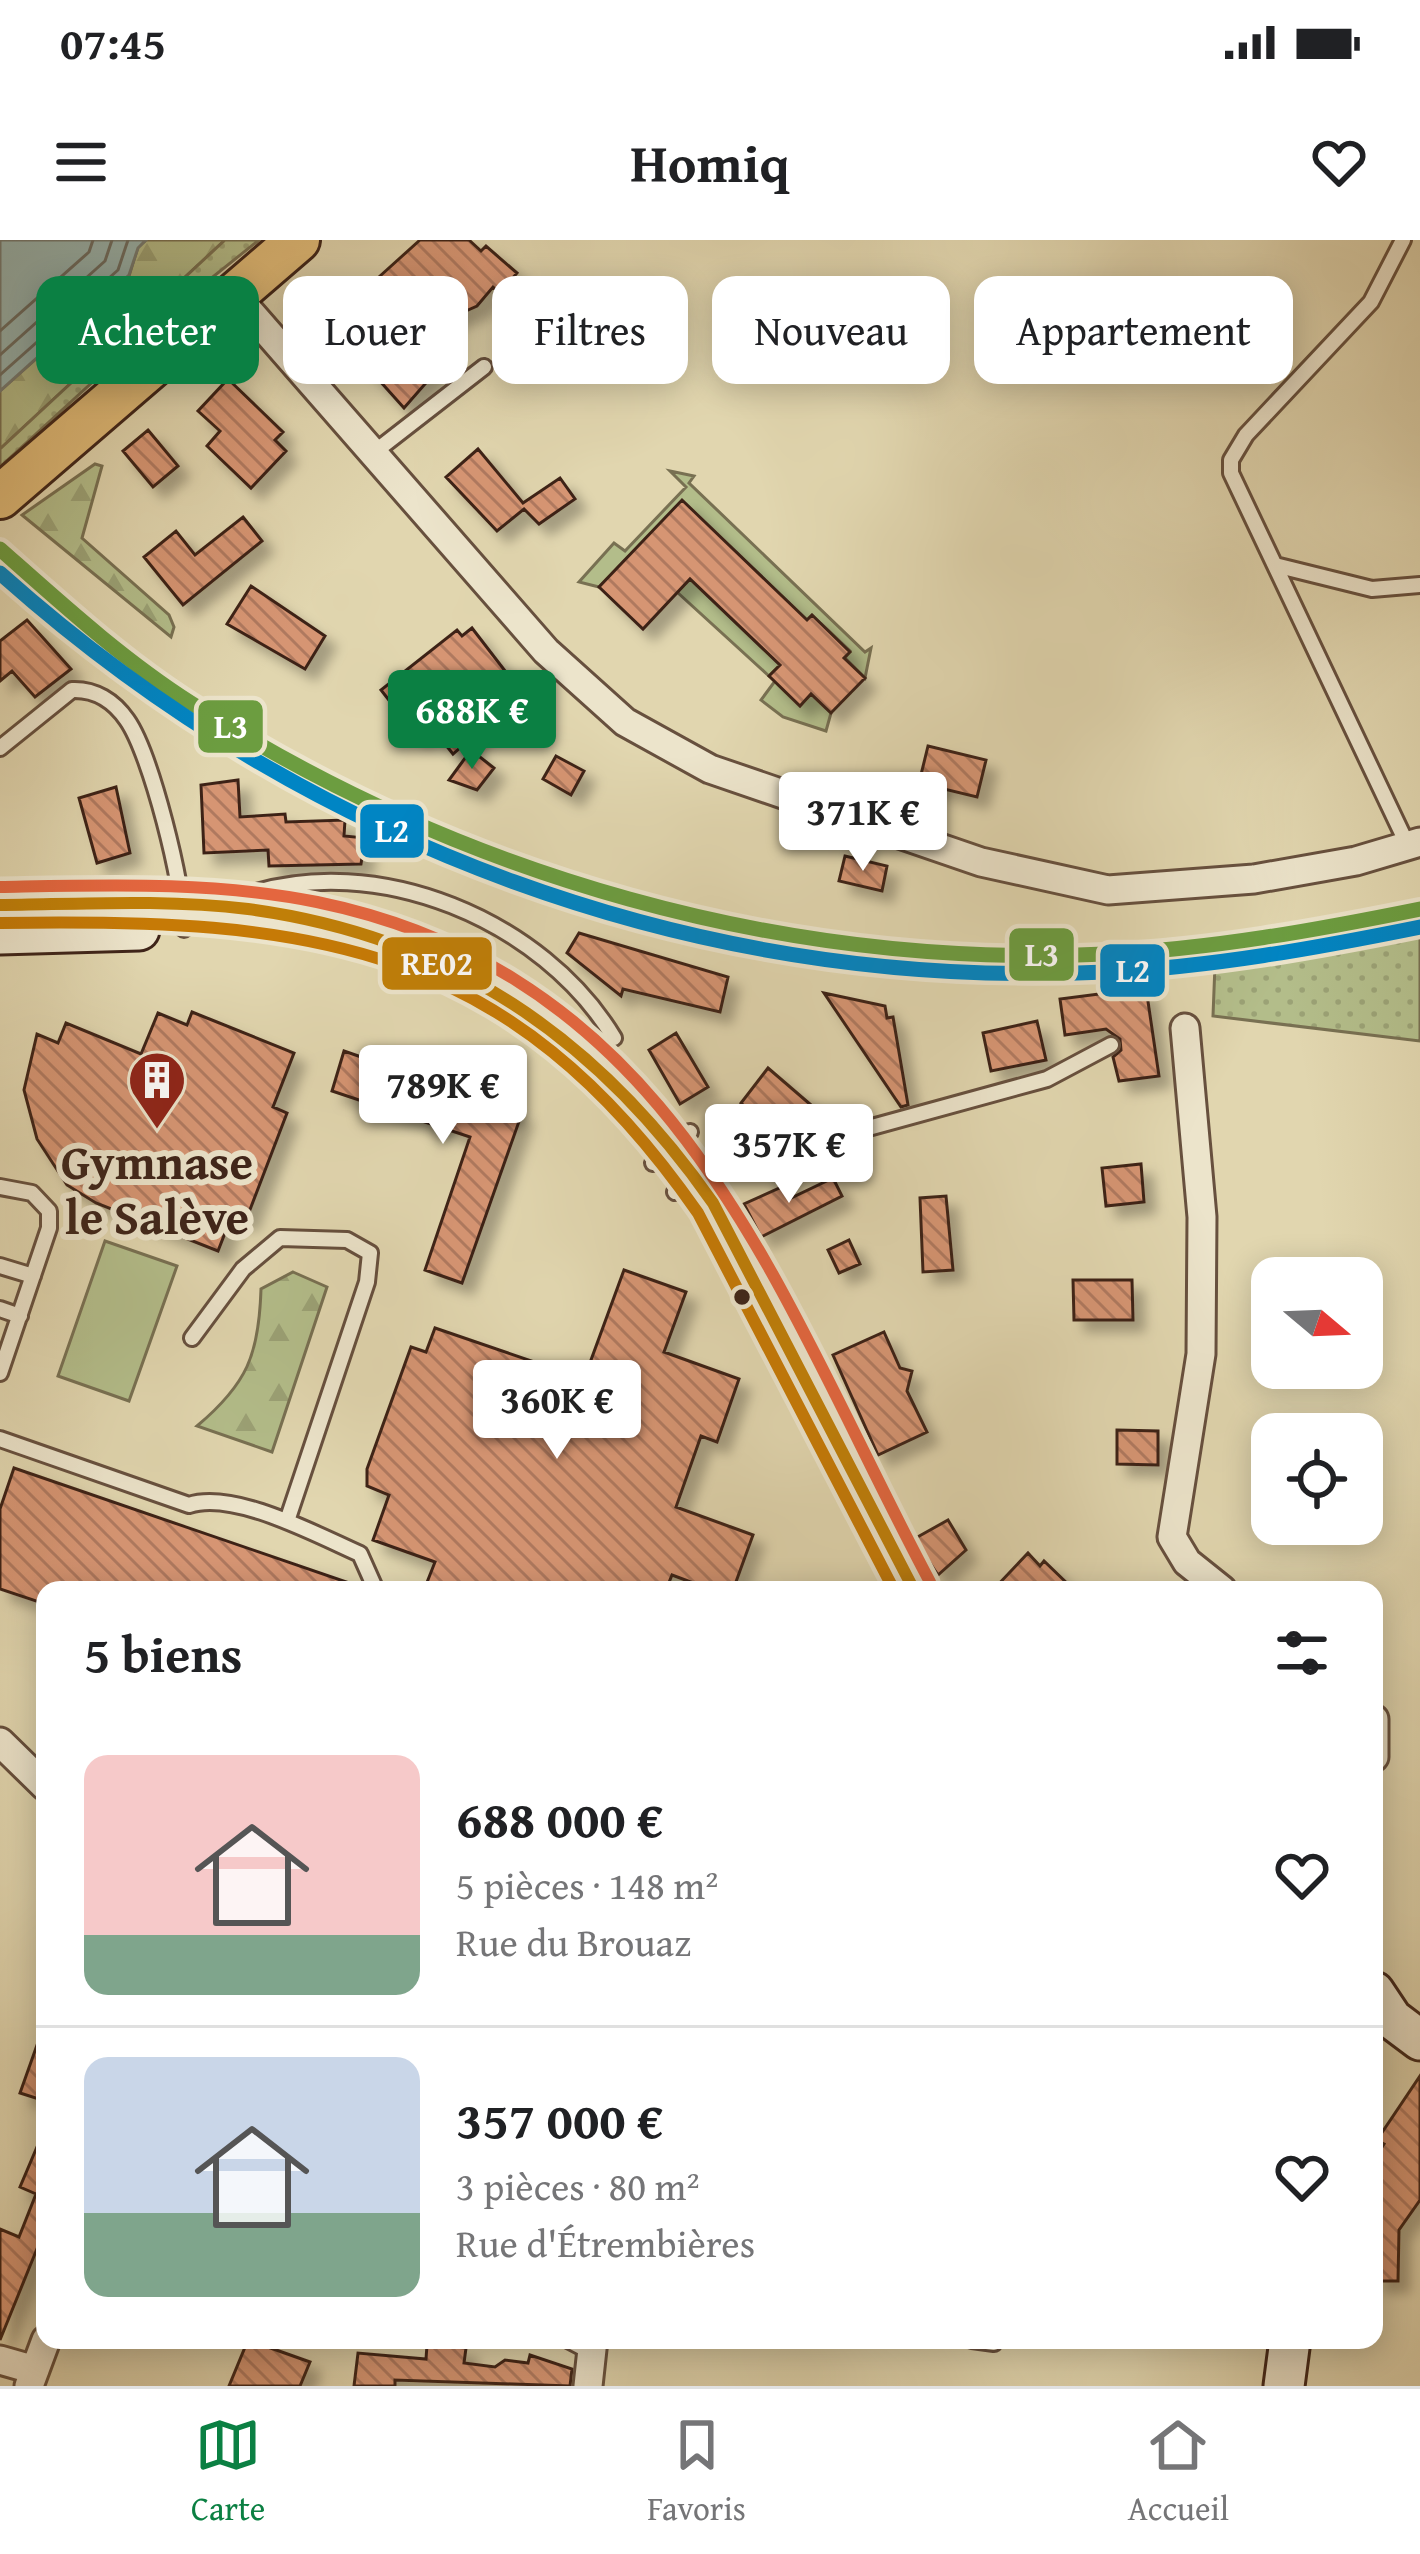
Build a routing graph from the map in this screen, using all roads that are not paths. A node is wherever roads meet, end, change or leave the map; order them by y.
1 (298, 240) edge
2 (1403, 240) edge
3 (257, 276) edge
4 (259, 323) edge
5 (484, 367) dead end
6 (131, 384) edge
7 (372, 454) junction
8 (0, 497) edge
9 (1275, 565) junction
10 (1420, 585) edge
11 (0, 748) edge
12 (1414, 844) edge
13 (0, 905) edge
14 (195, 914) junction
15 (0, 934) edge
16 (1185, 1028) dead end
17 (609, 1042) junction
18 (1111, 1046) dead end
19 (678, 1163) junction
20 (0, 1186) edge
21 (0, 1266) edge
22 (33, 1276) junction
23 (0, 1309) edge
24 (20, 1316) junction
25 (192, 1338) dead end
26 (0, 1373) edge
27 (0, 1439) edge
28 (287, 1521) junction
29 (372, 1581) edge
30 (881, 1581) edge
31 (909, 1581) edge
32 (1210, 1581) edge
33 (0, 1742) edge
34 (31, 1782) edge
35 (43, 2349) edge
36 (584, 2349) edge
37 (1289, 2349) edge
38 (0, 2360) edge
39 (32, 2378) edge
40 (588, 2386) edge
41 (1284, 2386) edge

1 - 3 main road
2 - 9 lane
4 - 7 street
5 - 7 lane
6 - 8 main road
7 - 12 street
9 - 10 lane
9 - 12 lane
11 - 14 lane
13 - 14 main road
14 - 15 main road
14 - 17 main road
14 - 17 lane
14 - 19 main road
16 - 32 street
17 - 19 main road
18 - 19 lane
19 - 30 main road
19 - 31 main road
20 - 22 lane
21 - 22 lane
22 - 24 lane
23 - 24 lane
24 - 26 lane
25 - 28 lane
27 - 28 lane
28 - 29 lane
33 - 34 street
35 - 39 street
36 - 40 street
37 - 41 main road
38 - 39 street

